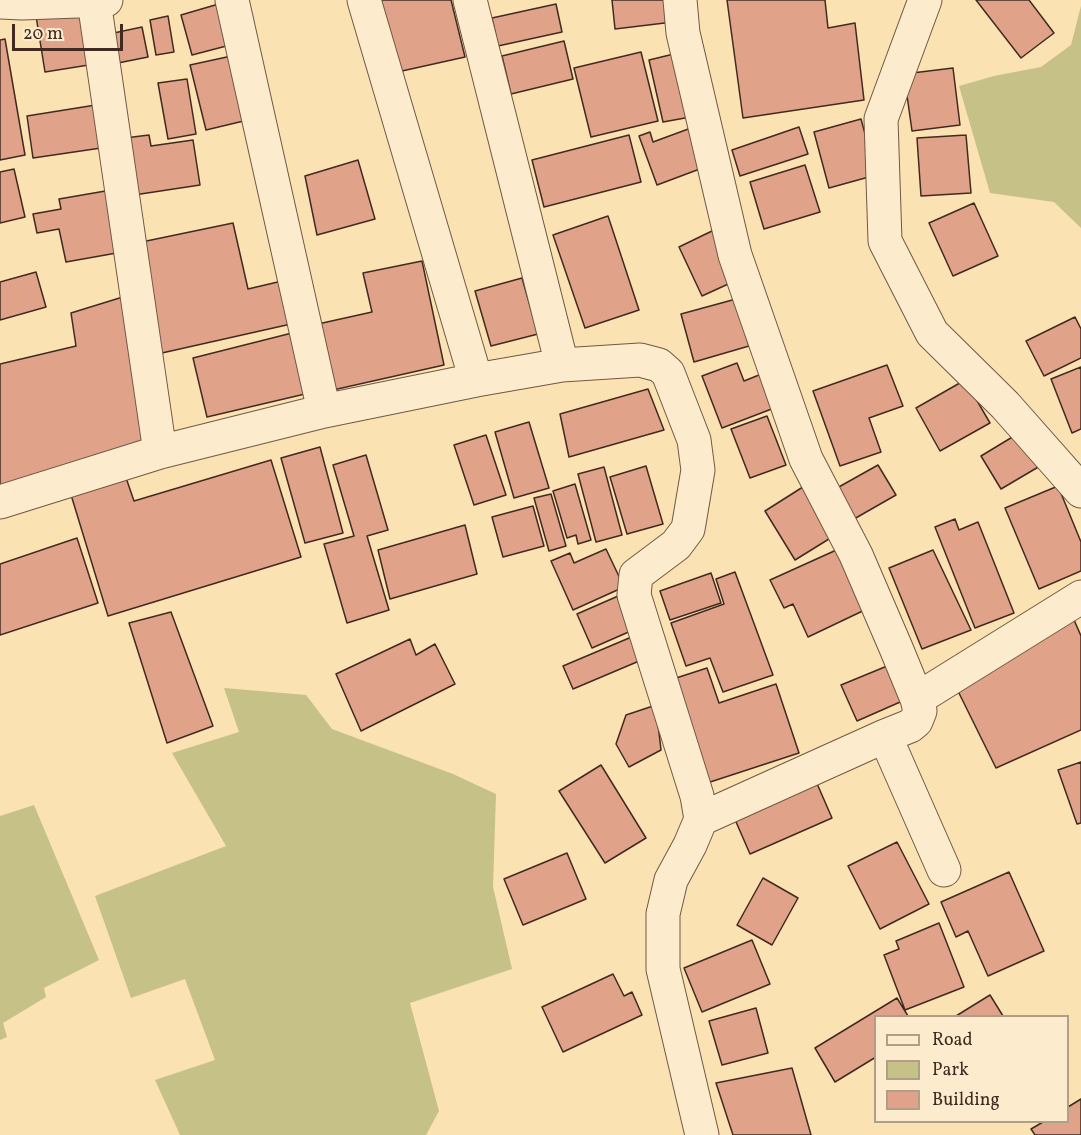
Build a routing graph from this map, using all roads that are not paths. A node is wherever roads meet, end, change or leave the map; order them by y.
1 (232, 0) edge
2 (364, 0) edge
3 (470, 0) edge
4 (680, 0) edge
5 (925, 0) edge
6 (100, 1) edge
7 (0, 2) edge
8 (562, 365) junction
9 (476, 380) junction
10 (324, 411) junction
11 (160, 452) junction
12 (1081, 491) edge
13 (0, 502) edge
14 (1081, 597) edge
15 (916, 699) junction
16 (885, 736) junction
17 (701, 819) junction
18 (944, 870) dead end
19 (702, 1135) edge

1 - 10 street
2 - 9 street
3 - 8 street
4 - 15 street
5 - 12 street
6 - 7 street
6 - 11 street
8 - 9 street
8 - 17 street
9 - 10 street
10 - 11 street
11 - 13 street
14 - 15 street
15 - 16 street
16 - 17 street
16 - 18 street
17 - 19 street

